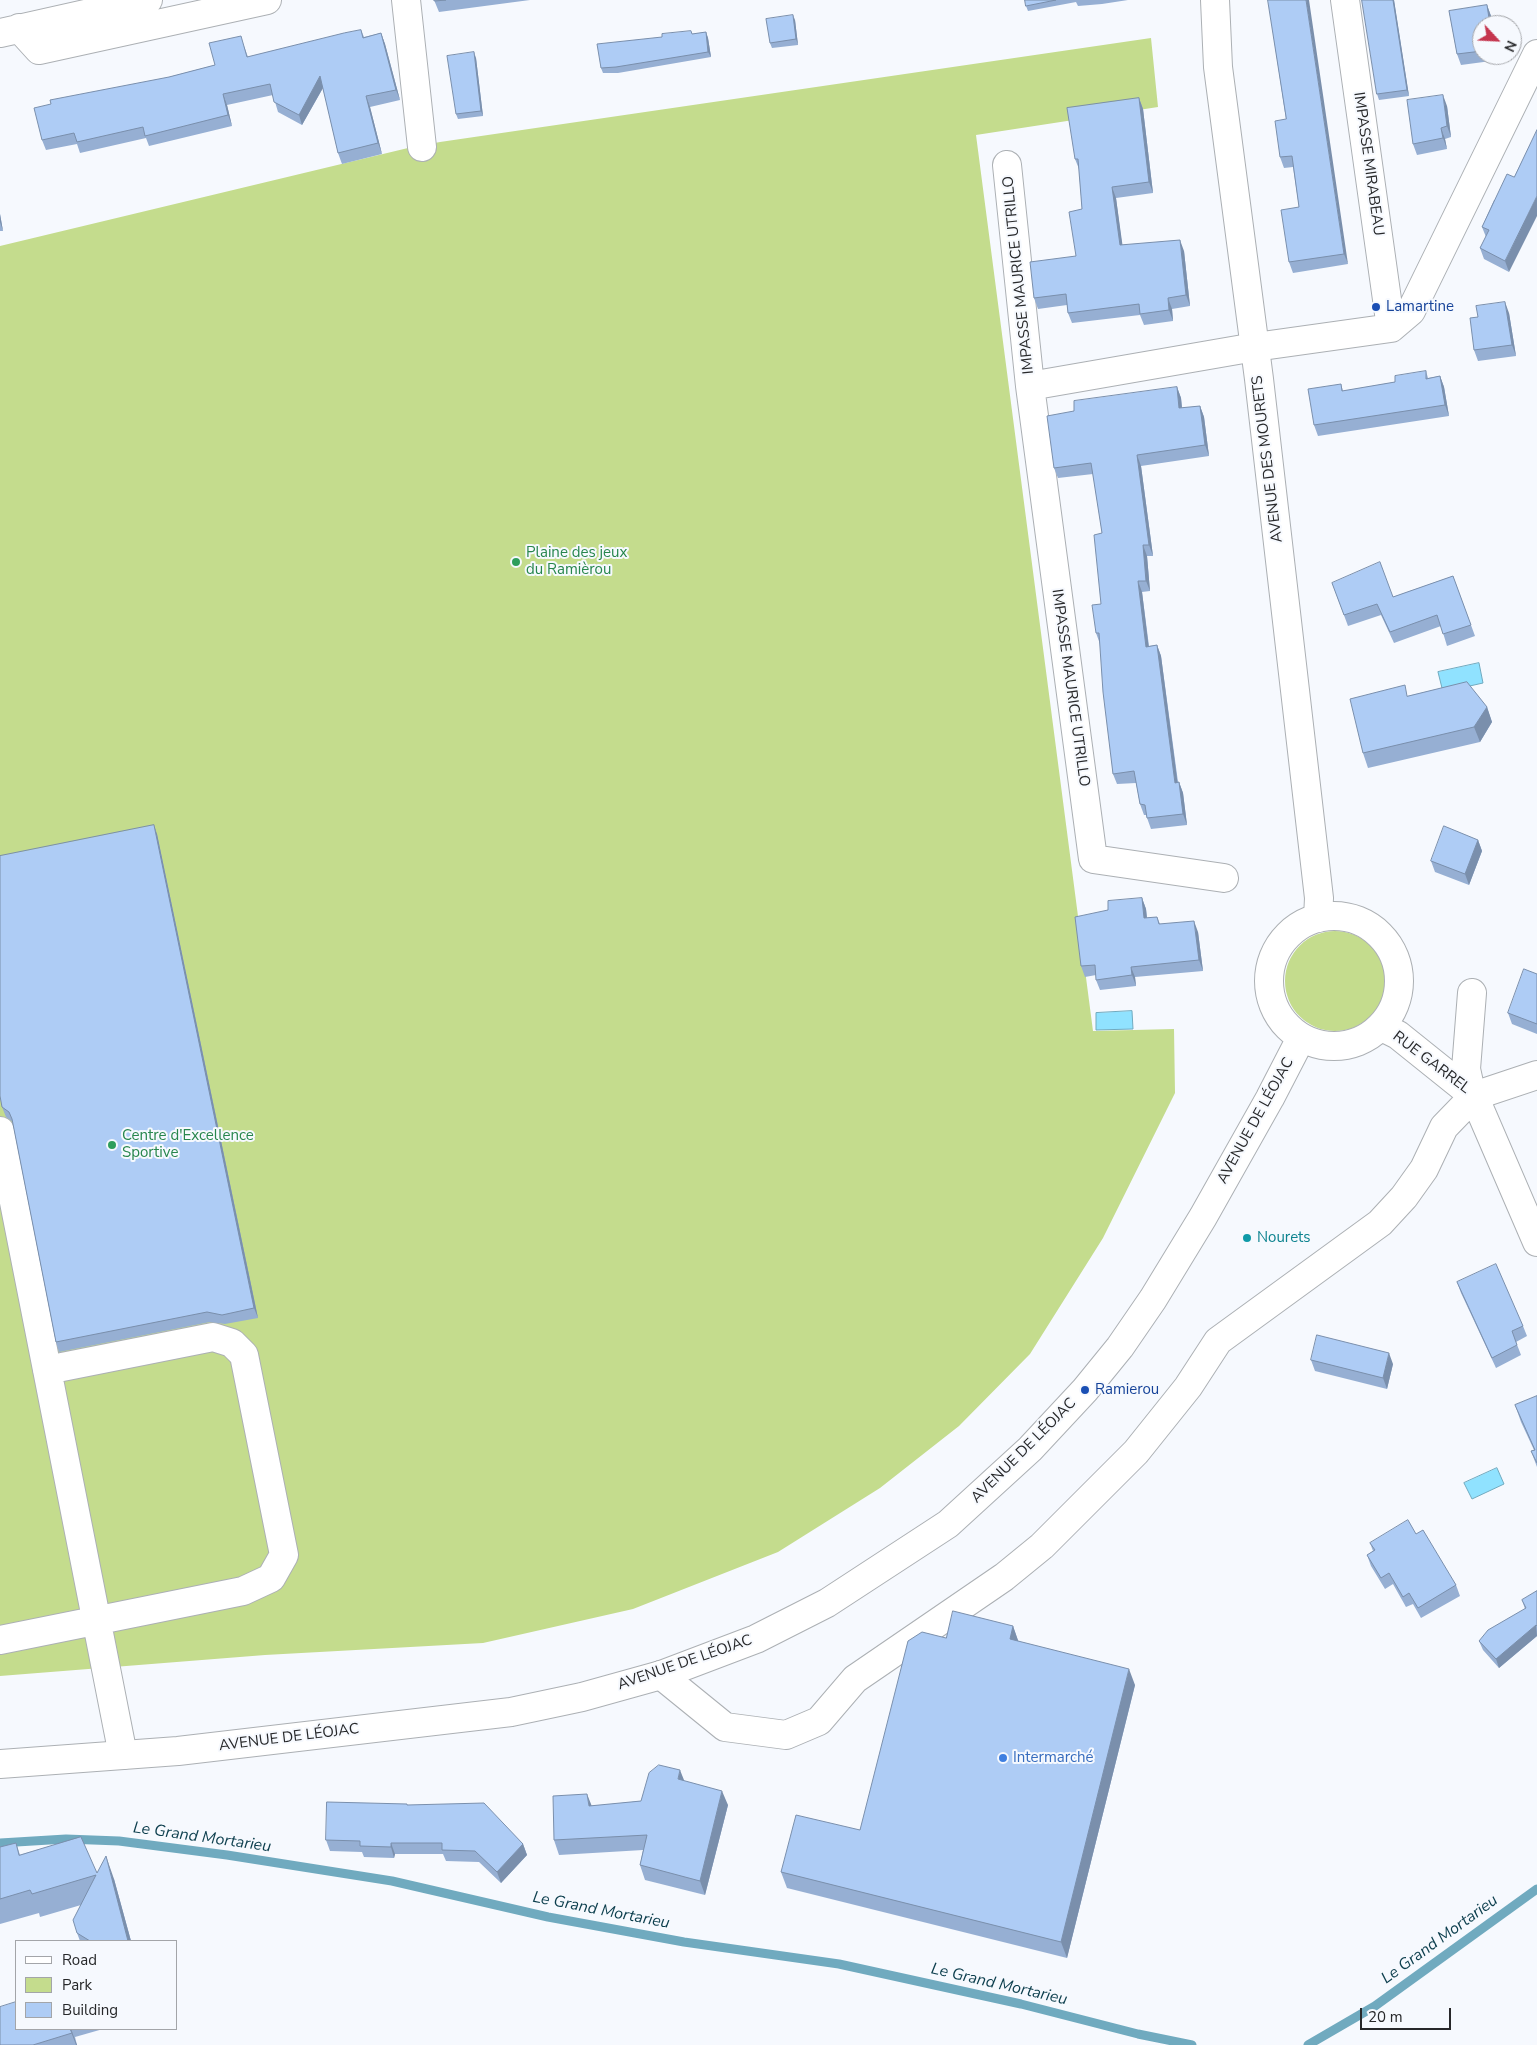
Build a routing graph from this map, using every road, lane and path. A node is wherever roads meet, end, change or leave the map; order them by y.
1 (148, 0) edge
2 (267, 0) edge
3 (406, 0) edge
4 (1215, 0) edge
5 (1345, 0) edge
6 (10, 31) edge
7 (1537, 54) edge
8 (422, 147) dead end
9 (1007, 165) dead end
10 (1391, 328) junction
11 (1255, 347) junction
12 (1030, 386) junction
13 (1224, 878) dead end
14 (1318, 918) junction
15 (1472, 993) dead end
16 (1382, 1027) junction
17 (1301, 1038) junction
18 (1537, 1075) edge
19 (1473, 1094) junction
20 (0, 1131) edge
21 (1537, 1242) edge
22 (47, 1370) junction
23 (96, 1621) junction
24 (0, 1640) edge
25 (661, 1675) junction
26 (123, 1755) junction
27 (0, 1764) edge

1 - 6 main road
2 - 6 main road
3 - 8 main road
4 - 11 main road, AVENUE DES MOURETS
5 - 10 main road, IMPASSE MIRABEAU
7 - 10 main road
9 - 12 main road, IMPASSE MAURICE UTRILLO
10 - 11 main road, IMPASSE MAURICE UTRILLO
11 - 12 main road, IMPASSE MAURICE UTRILLO
11 - 14 main road, AVENUE DES MOURETS
12 - 13 main road, IMPASSE MAURICE UTRILLO
14 - 16 main road
14 - 17 main road
15 - 19 main road
16 - 17 main road
16 - 19 main road, RUE GARREL
17 - 25 main road, AVENUE DE LÉOJAC
18 - 19 main road, RUE GARREL
19 - 21 main road
19 - 25 main road
20 - 22 main road
22 - 23 main road
22 - 23 main road
23 - 24 main road
23 - 26 main road
25 - 26 main road, AVENUE DE LÉOJAC
26 - 27 main road, AVENUE DE LÉOJAC

